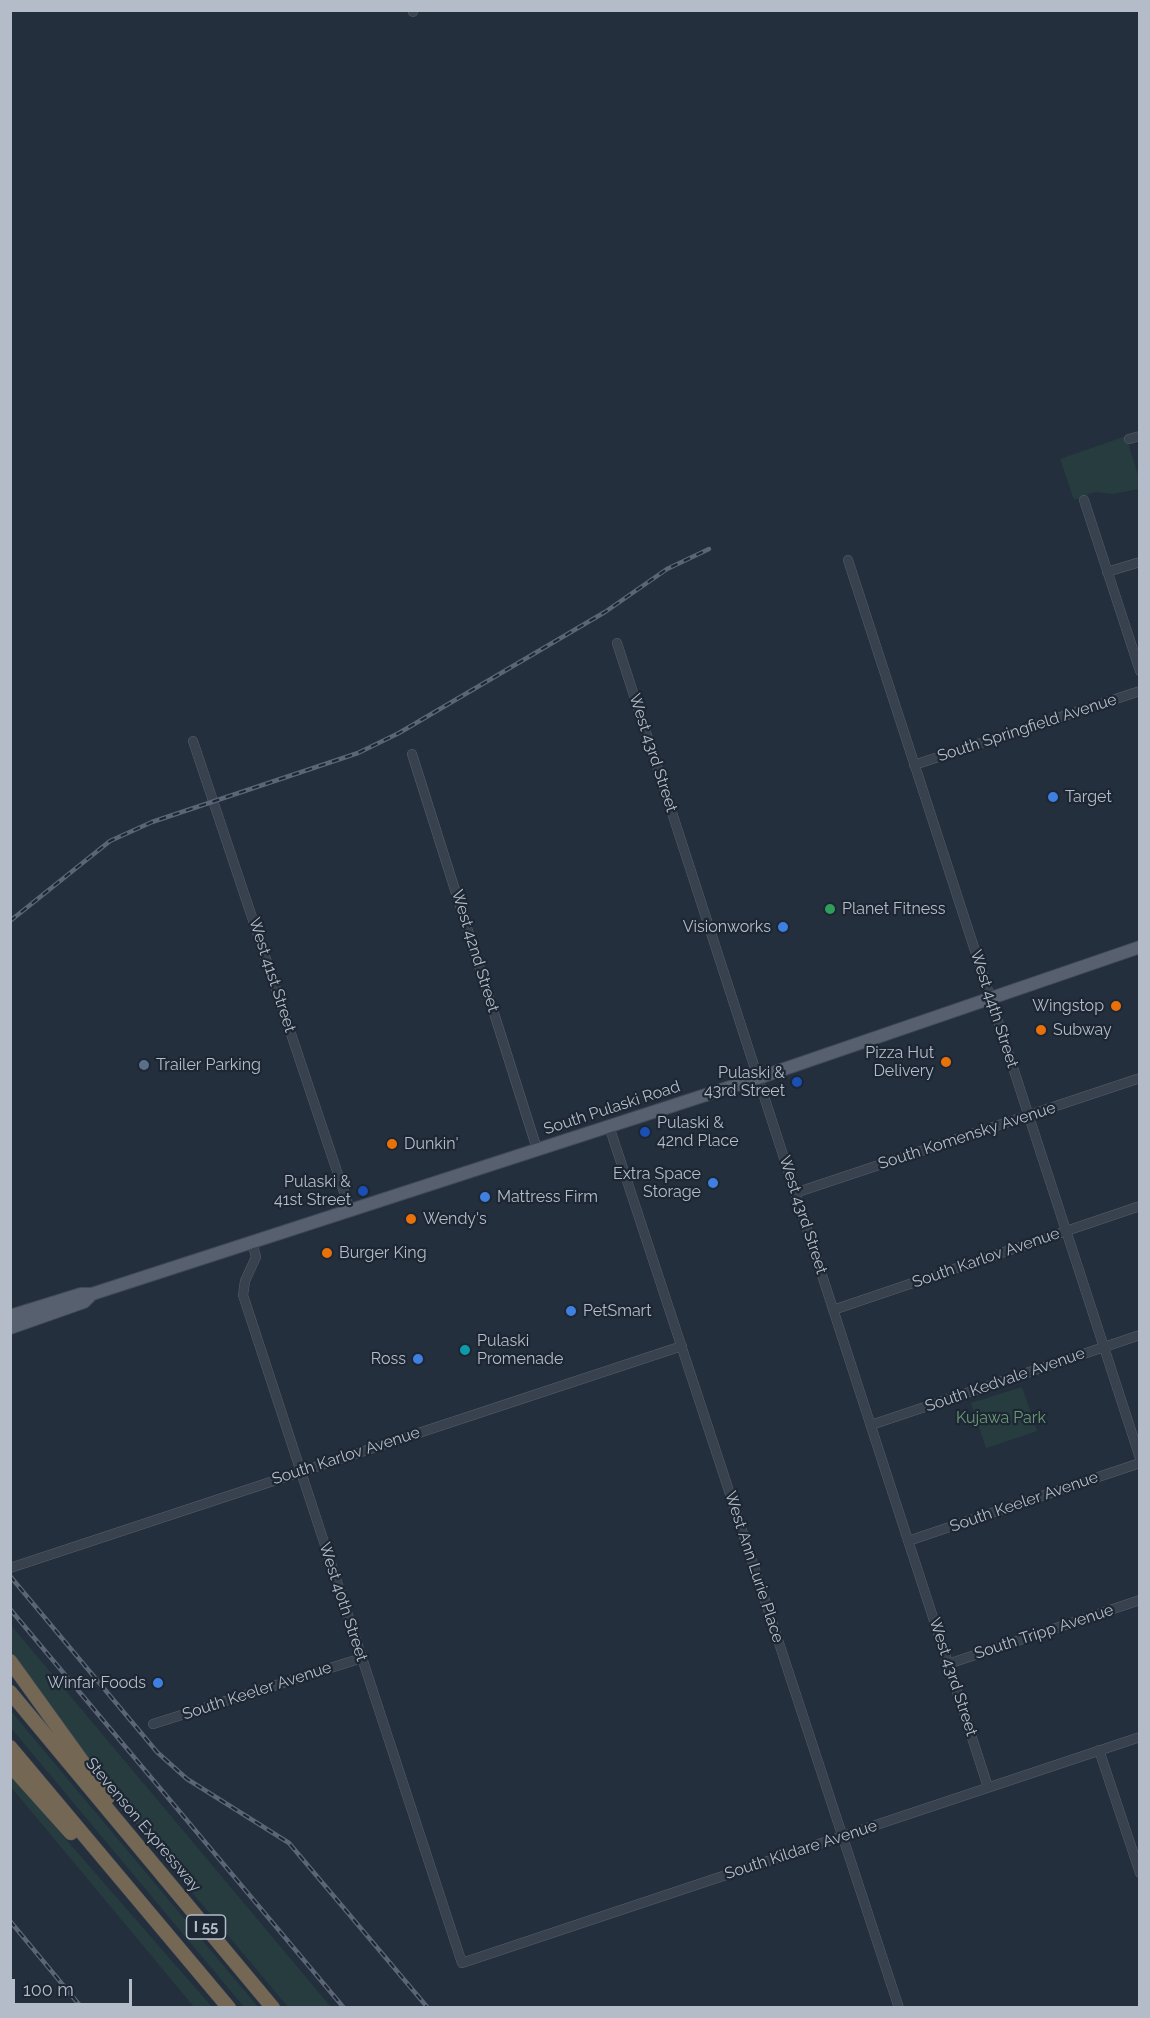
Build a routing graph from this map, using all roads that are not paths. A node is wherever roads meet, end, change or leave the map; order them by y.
1 (1140, 436) edge
2 (1129, 439) dead end
3 (1084, 500) dead end
4 (848, 560) dead end
5 (1140, 562) edge
6 (1107, 573) junction
7 (617, 643) dead end
8 (1140, 671) edge
9 (1140, 692) edge
10 (193, 741) dead end
11 (412, 753) dead end
12 (914, 765) junction
13 (1140, 947) edge
14 (990, 999) junction
15 (758, 1078) junction
16 (1140, 1078) edge
17 (1028, 1115) junction
18 (609, 1126) junction
19 (537, 1149) junction
20 (795, 1193) junction
21 (1140, 1206) edge
22 (350, 1210) junction
23 (1066, 1231) junction
24 (252, 1242) junction
25 (92, 1294) junction
26 (833, 1310) junction
27 (10, 1316) edge
28 (10, 1328) edge
29 (1140, 1335) edge
30 (682, 1346) junction
31 (1103, 1347) junction
32 (871, 1425) junction
33 (1140, 1458) edge
34 (1140, 1463) edge
35 (301, 1471) junction
36 (908, 1541) junction
37 (10, 1568) edge
38 (1140, 1600) edge
39 (362, 1658) junction
40 (10, 1661) edge
41 (948, 1664) junction
42 (10, 1692) edge
43 (153, 1724) dead end
44 (1140, 1737) edge
45 (10, 1747) edge
46 (1099, 1750) junction
47 (10, 1765) edge
48 (988, 1787) junction
49 (842, 1836) junction
50 (139, 1847) junction
51 (1140, 1873) edge
52 (128, 1887) junction
53 (462, 1963) joint
54 (229, 2007) edge
55 (273, 2007) edge
56 (899, 2007) edge

1 - 2 street
3 - 6 street
4 - 12 street, West 44th Street
5 - 6 street
6 - 8 street
7 - 15 street, West 43rd Street
9 - 12 street, South Springfield Avenue
10 - 22 street, West 41st Street
11 - 19 street, West 42nd Street
12 - 14 street, West 44th Street
13 - 14 main road, South Pulaski Road
14 - 15 main road, South Pulaski Road
14 - 17 street, West 44th Street
15 - 18 main road, South Pulaski Road
15 - 20 street, West 43rd Street
16 - 17 street, South Komensky Avenue
17 - 20 street, South Komensky Avenue
17 - 23 street, West 44th Street
18 - 19 main road, South Pulaski Road
18 - 30 street, West Ann Lurie Place
19 - 22 main road, South Pulaski Road
20 - 26 street, West 43rd Street
21 - 23 street, South Karlov Avenue
22 - 24 main road, South Pulaski Road
23 - 26 street, South Karlov Avenue
23 - 31 street, West 44th Street
24 - 25 main road, South Pulaski Road
24 - 35 street, West 40th Street
25 - 27 main road, South Pulaski Road
25 - 28 main road, South Pulaski Road
26 - 32 street, West 43rd Street
29 - 31 street, South Kedvale Avenue
30 - 35 street, South Karlov Avenue
30 - 49 street, West Ann Lurie Place
31 - 32 street, South Kedvale Avenue
31 - 33 street, West 44th Street
32 - 36 street, West 43rd Street
34 - 36 street, South Keeler Avenue
35 - 37 street, South Karlov Avenue
35 - 39 street, West 40th Street
36 - 41 street, West 43rd Street
38 - 41 street, South Tripp Avenue
39 - 43 street, South Keeler Avenue
39 - 53 street, West 40th Street
40 - 50 highway
41 - 48 street, West 43rd Street
42 - 50 highway, Stevenson Expressway / I 55
44 - 46 street, South Kildare Avenue
45 - 52 highway, I 55
46 - 48 street, South Kildare Avenue
46 - 51 street
47 - 52 highway
48 - 49 street, South Kildare Avenue
49 - 53 street, South Kildare Avenue
49 - 56 street, West Ann Lurie Place
50 - 55 highway, Stevenson Expressway / I 55
52 - 54 highway, I 55

